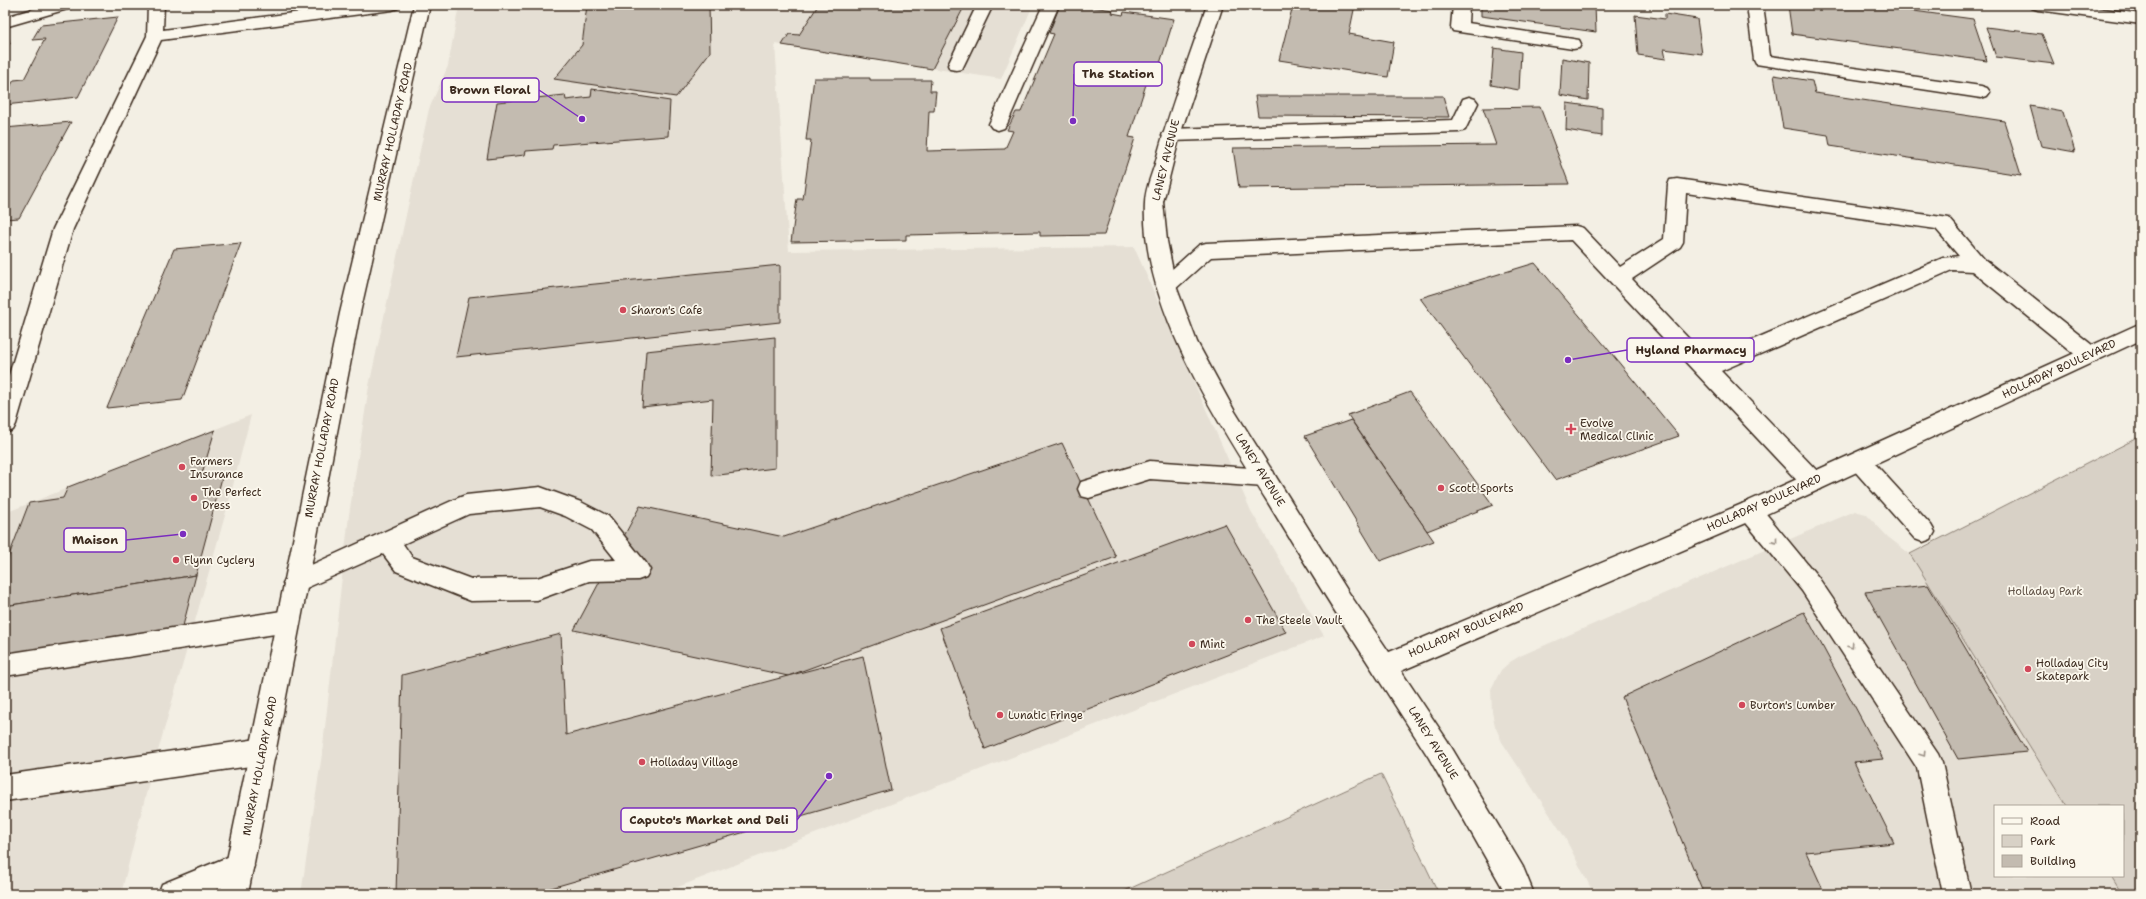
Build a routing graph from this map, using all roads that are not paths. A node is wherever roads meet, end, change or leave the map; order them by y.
1 (66, 5) edge
2 (156, 5) edge
3 (392, 5) edge
4 (422, 5) edge
5 (985, 5) edge
6 (1051, 5) edge
7 (1215, 5) edge
8 (1461, 5) edge
9 (1755, 5) edge
10 (2038, 5) edge
11 (2141, 19) edge
12 (5, 22) edge
13 (155, 36) junction
14 (1573, 44) dead end
15 (956, 65) dead end
16 (1981, 92) dead end
17 (1469, 103) dead end
18 (998, 124) dead end
19 (1170, 135) junction
20 (1977, 264) junction
21 (1618, 278) junction
22 (1166, 286) junction
23 (2141, 331) edge
24 (2090, 355) junction
25 (1705, 369) junction
26 (5, 424) edge
27 (1860, 462) junction
28 (1265, 478) junction
29 (1813, 482) junction
30 (1090, 489) dead end
31 (1750, 510) junction
32 (1923, 532) dead end
33 (387, 540) junction
34 (295, 583) junction
35 (288, 621) junction
36 (5, 665) edge
37 (1384, 666) junction
38 (264, 751) junction
39 (5, 788) edge
40 (240, 866) junction
41 (172, 894) edge
42 (234, 894) edge
43 (1520, 894) edge
44 (1957, 894) edge

1 - 12 street
2 - 13 street
3 - 13 street
4 - 34 street, MURRAY HOLLADAY ROAD
5 - 15 street
6 - 18 street
7 - 19 street, LANEY AVENUE
8 - 14 street
9 - 16 street
10 - 11 street
13 - 26 street
17 - 19 street
19 - 22 street, LANEY AVENUE
20 - 21 street
20 - 24 street
20 - 25 street
21 - 22 street
21 - 25 street
22 - 28 street, LANEY AVENUE
23 - 24 street, HOLLADAY BOULEVARD
24 - 27 street, HOLLADAY BOULEVARD
25 - 29 street
27 - 29 street, HOLLADAY BOULEVARD
27 - 32 street
28 - 30 street
28 - 37 street, LANEY AVENUE
29 - 31 street, HOLLADAY BOULEVARD
31 - 37 street, HOLLADAY BOULEVARD
31 -> 44 street
33 - 33 street
33 - 34 street
34 - 35 street, MURRAY HOLLADAY ROAD
35 - 36 street
35 - 38 street, MURRAY HOLLADAY ROAD
37 - 43 street, LANEY AVENUE
38 - 39 street
38 - 40 street, MURRAY HOLLADAY ROAD
40 - 41 street
40 - 42 street, MURRAY HOLLADAY ROAD

